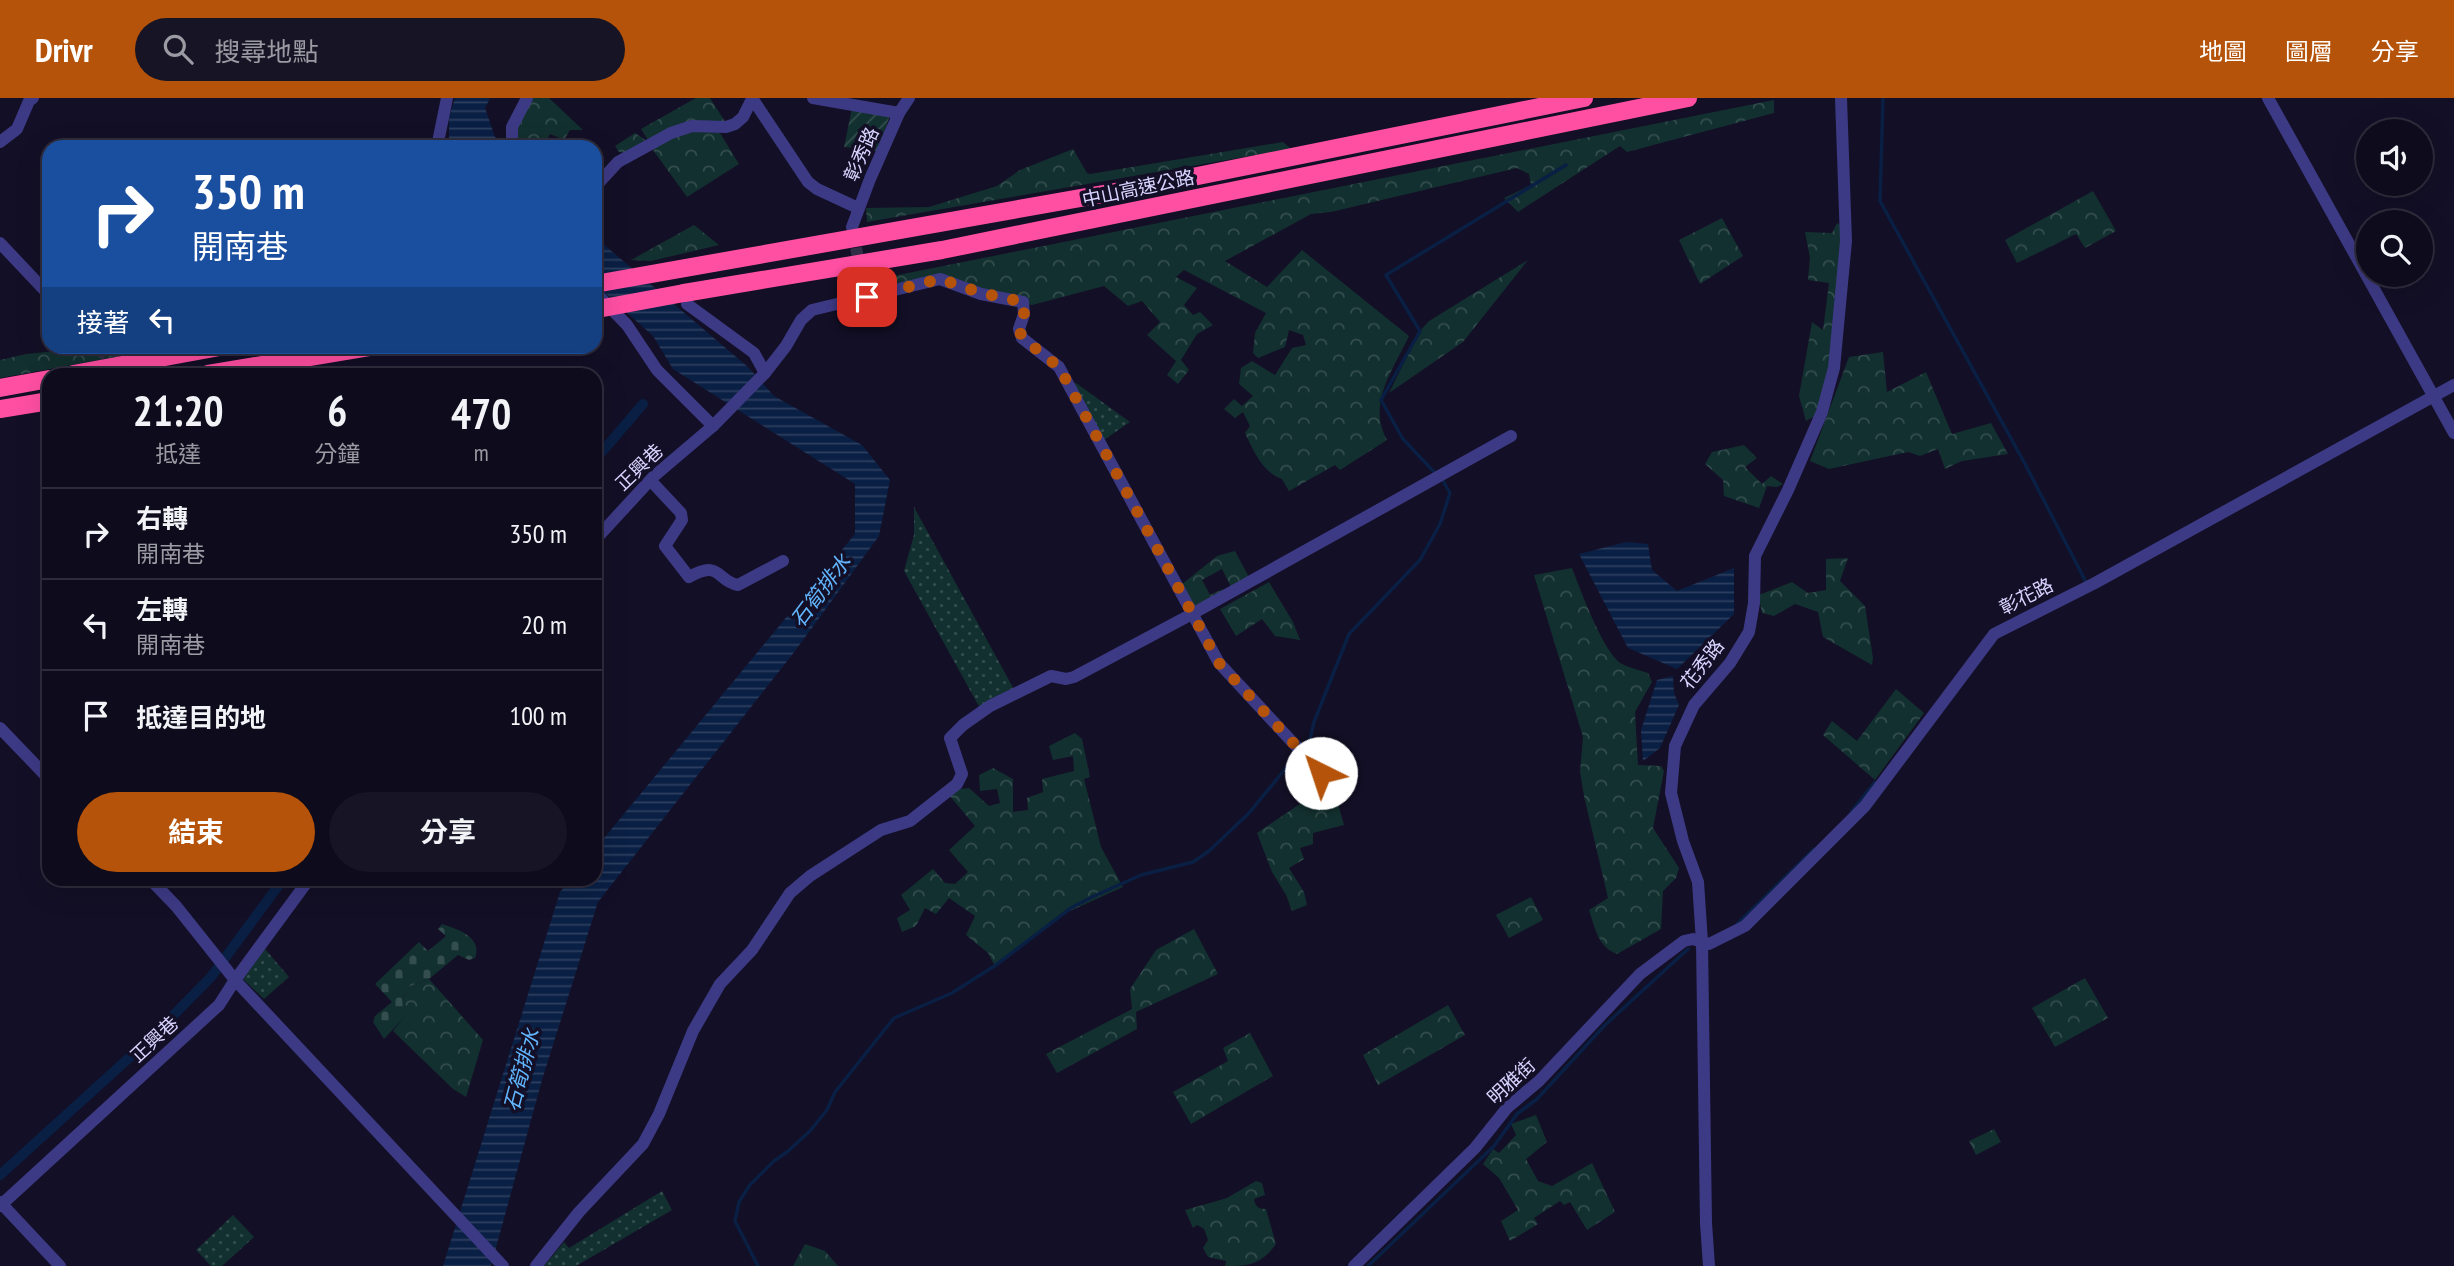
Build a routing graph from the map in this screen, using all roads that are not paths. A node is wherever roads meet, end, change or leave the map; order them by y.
1 (33, 98) edge
2 (447, 98) edge
3 (527, 98) edge
4 (813, 98) edge
5 (909, 98) edge
6 (1584, 98) edge
7 (1688, 98) edge
8 (2268, 98) edge
9 (752, 99) edge
10 (1842, 103) edge
11 (899, 113) junction
12 (438, 140) edge
13 (512, 140) edge
14 (0, 142) edge
15 (602, 179) edge
16 (858, 208) junction
17 (852, 227) tunnel mouth
18 (0, 243) edge
19 (862, 282) tunnel mouth
20 (602, 283) edge
21 (42, 288) edge
22 (867, 297) junction
23 (686, 298) junction
24 (602, 299) edge
25 (602, 309) edge
26 (182, 354) edge
27 (327, 354) edge
28 (106, 368) edge
29 (244, 368) edge
30 (765, 373) junction
31 (42, 380) edge
32 (2454, 385) edge
33 (0, 388) edge
34 (2434, 396) junction
35 (42, 402) edge
36 (0, 409) edge
37 (713, 426) junction
38 (2454, 433) edge
39 (1511, 436) dead end
40 (651, 481) junction
41 (602, 533) edge
42 (783, 561) dead end
43 (1192, 614) junction
44 (0, 728) edge
45 (42, 772) edge
46 (1321, 773) dead end
47 (157, 886) edge
48 (304, 886) edge
49 (1702, 942) junction
50 (235, 980) junction
51 (1, 1204) edge
52 (60, 1266) edge
53 (503, 1266) edge
54 (536, 1266) edge
55 (1354, 1266) edge
56 (1709, 1266) edge

1 - 14 street
2 - 12 street
3 - 13 street
4 - 11 street
5 - 11 street, 彰秀路
6 - 20 highway, 中山高速公路
7 - 23 highway, 中山高速公路
8 - 34 street
9 - 15 street
9 - 16 street
10 - 49 street, 花秀路
11 - 16 street, 彰秀路
16 - 17 street, 彰秀路
18 - 21 street
19 - 22 street
22 - 30 street, 正興巷
22 - 43 street, 正興巷
23 - 25 highway, 中山高速公路, bridge
23 - 30 street
24 - 37 street
26 - 28 highway
27 - 29 highway
30 - 37 street, 正興巷
31 - 33 highway
32 - 34 street, 彰花路
34 - 38 street
34 - 49 street, 彰花路
35 - 36 highway
37 - 40 street, 正興巷
39 - 43 street
40 - 41 street, 正興巷
40 - 42 street
43 - 46 street
43 - 54 street
44 - 45 street
47 - 50 street
48 - 50 street, 正興巷
49 - 55 street, 明雅街
49 - 56 street, 花秀路
50 - 51 street, 正興巷
50 - 53 street
51 - 52 street

